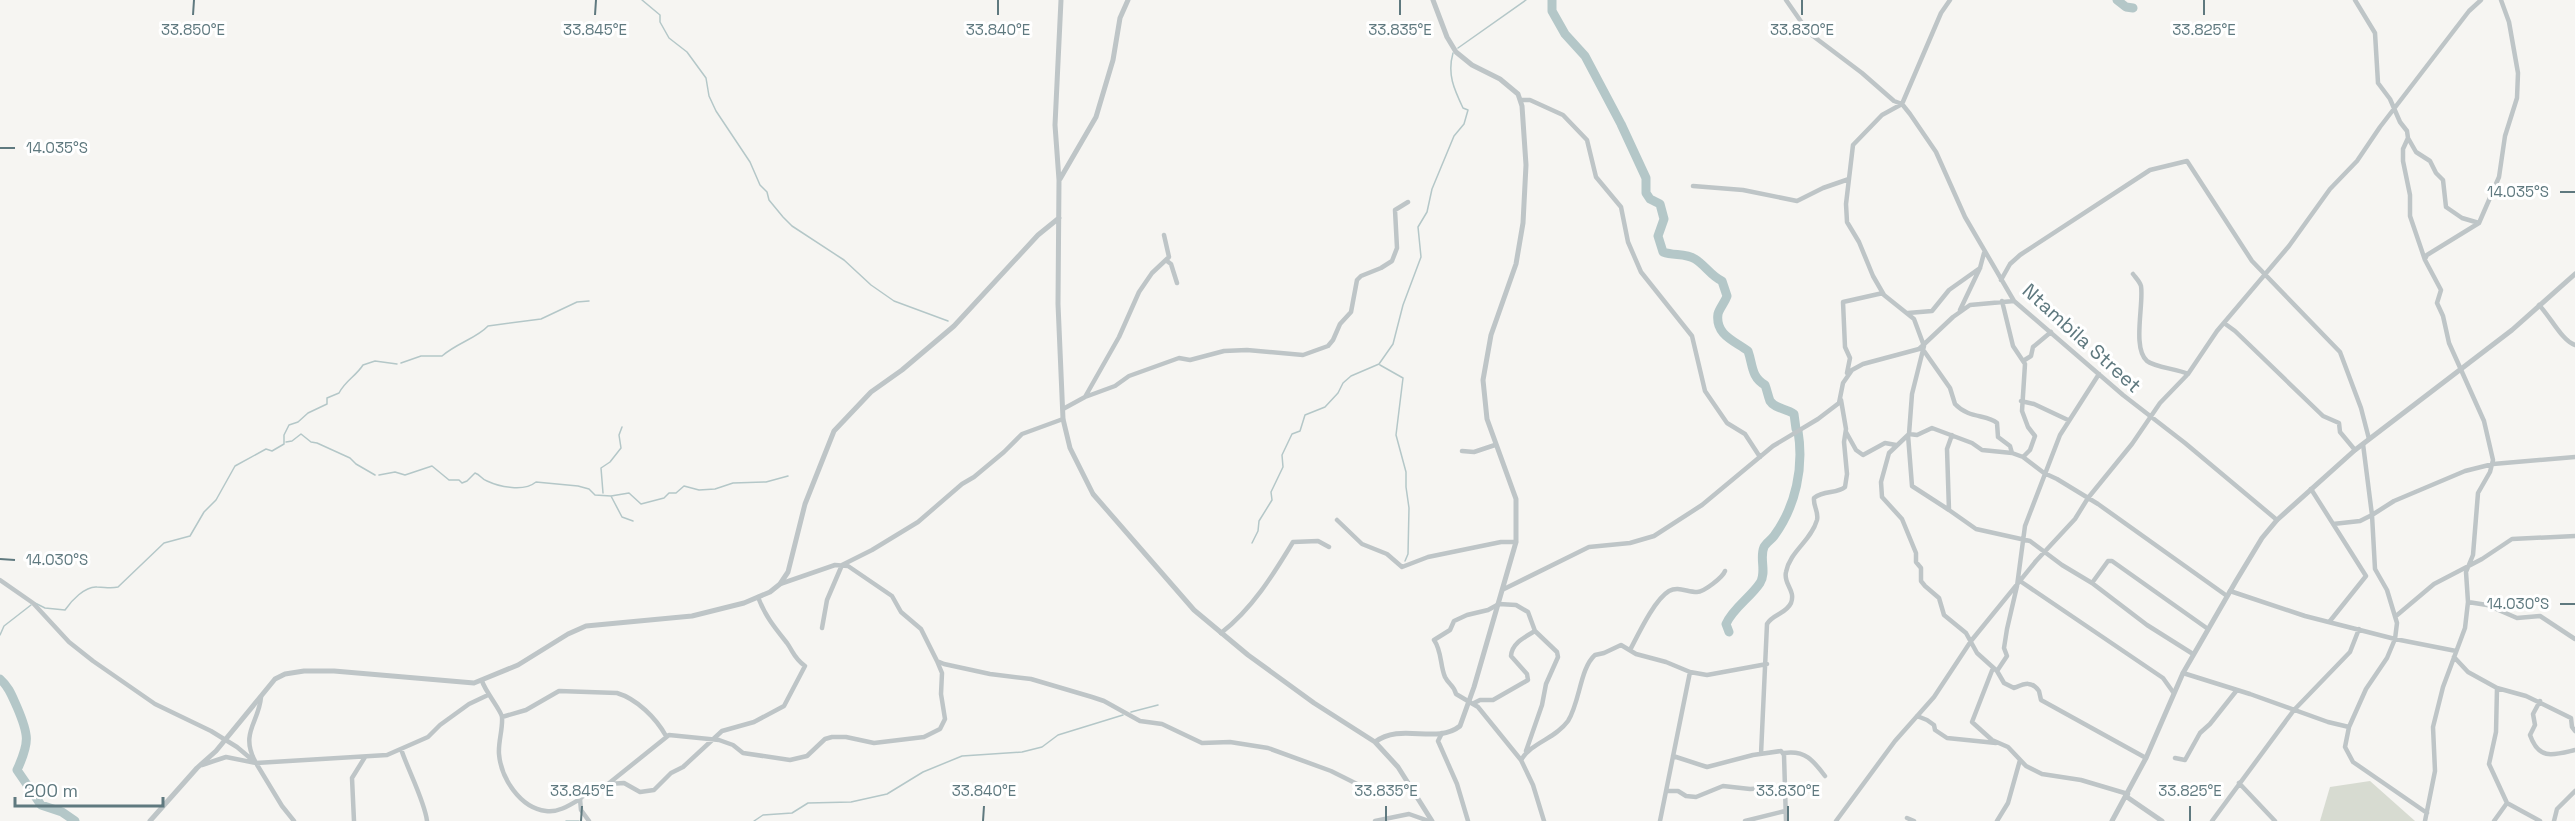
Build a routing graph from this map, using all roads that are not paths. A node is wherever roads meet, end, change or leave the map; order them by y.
1 (1062, 0) edge
2 (1128, 0) edge
3 (1432, 0) edge
4 (1786, 0) edge
5 (1950, 0) edge
6 (2355, 0) edge
7 (2481, 0) edge
8 (2501, 0) edge
9 (1521, 100) junction
10 (1902, 104) junction
11 (2396, 109) junction
12 (2408, 138) junction
13 (1849, 179) junction
14 (1059, 180) junction
15 (1693, 186) dead end
16 (1408, 202) dead end
17 (1059, 218) junction
18 (2479, 223) junction
19 (1164, 235) dead end
20 (1984, 253) junction
21 (2425, 260) junction
22 (1167, 261) junction
23 (1980, 268) junction
24 (2133, 274) dead end
25 (2575, 274) edge
26 (2265, 275) junction
27 (2001, 280) junction
28 (1177, 283) dead end
29 (1883, 293) junction
30 (2002, 301) junction
31 (2014, 301) junction
32 (2539, 305) junction
33 (1958, 312) junction
34 (1908, 313) junction
35 (2224, 323) junction
36 (2051, 332) junction
37 (2575, 345) edge
38 (1924, 348) junction
39 (2023, 361) junction
40 (2462, 368) junction
41 (2099, 374) junction
42 (2188, 374) junction
43 (1846, 376) junction
44 (1084, 397) junction
45 (1841, 400) junction
46 (2021, 401) junction
47 (1063, 409) junction
48 (2150, 417) junction
49 (1063, 418) junction
50 (2068, 420) junction
51 (1846, 432) junction
52 (1908, 434) junction
53 (1952, 435) junction
54 (2369, 439) junction
55 (2363, 444) junction
56 (1495, 445) junction
57 (1896, 445) junction
58 (2355, 450) junction
59 (1461, 451) dead end
60 (2012, 453) junction
61 (1760, 457) junction
62 (2023, 457) junction
63 (2575, 458) edge
64 (2493, 464) junction
65 (2044, 473) junction
66 (2311, 489) junction
67 (2088, 498) junction
68 (1949, 510) junction
69 (2372, 515) junction
70 (1336, 520) dead end
71 (2277, 520) junction
72 (2333, 524) junction
73 (2575, 536) edge
74 (2022, 539) junction
75 (1516, 542) junction
76 (1329, 547) dead end
77 (2046, 553) junction
78 (842, 564) junction
79 (2470, 565) junction
80 (2375, 569) junction
81 (1725, 571) dead end
82 (2366, 576) junction
83 (0, 580) edge
84 (2018, 583) junction
85 (2092, 583) junction
86 (780, 584) junction
87 (1503, 589) junction
88 (2228, 594) junction
89 (758, 597) junction
90 (2468, 602) junction
91 (1499, 604) junction
92 (2396, 616) junction
93 (2330, 621) junction
94 (822, 628) dead end
95 (2359, 628) junction
96 (2208, 629) junction
97 (1535, 631) junction
98 (1221, 633) junction
99 (2395, 639) junction
100 (2575, 639) edge
101 (1971, 641) junction
102 (1629, 650) junction
103 (2193, 654) junction
104 (2455, 654) junction
105 (938, 661) junction
106 (1767, 664) junction
107 (1995, 669) junction
108 (1690, 672) junction
109 (2183, 673) junction
110 (482, 681) junction
111 (2498, 688) junction
112 (2237, 690) junction
113 (2173, 692) junction
114 (488, 695) junction
115 (261, 697) junction
116 (2540, 701) junction
117 (1472, 702) junction
118 (2294, 710) junction
119 (1917, 716) junction
120 (502, 717) junction
121 (2349, 727) junction
122 (2575, 731) edge
123 (1442, 733) junction
124 (666, 736) junction
125 (226, 739) junction
126 (712, 740) junction
127 (1375, 742) junction
128 (2001, 744) junction
129 (400, 749) junction
130 (2575, 750) edge
131 (1526, 752) junction
132 (1784, 753) junction
133 (1761, 754) junction
134 (1673, 756) junction
135 (365, 757) junction
136 (2146, 758) junction
137 (2175, 758) dead end
138 (1521, 760) junction
139 (2020, 760) junction
140 (256, 763) junction
141 (197, 768) junction
142 (1825, 776) dead end
143 (2238, 783) junction
144 (608, 784) junction
145 (1412, 786) junction
146 (1784, 787) junction
147 (1667, 790) junction
148 (2575, 791) edge
149 (2128, 796) junction
150 (580, 799) junction
151 (2507, 803) junction
152 (1785, 811) junction
153 (2427, 813) junction
154 (1907, 818) dead end
155 (150, 821) edge
156 (294, 821) edge
157 (354, 821) edge
158 (427, 821) edge
159 (589, 821) edge
160 (1375, 821) edge
161 (1431, 821) edge
162 (1468, 821) edge
163 (1544, 821) edge
164 (1660, 821) edge
165 (1745, 821) edge
166 (1786, 821) edge
167 (1836, 821) edge
168 (1914, 821) edge
169 (1996, 821) edge
170 (2112, 821) edge
171 (2162, 821) edge
172 (2212, 821) edge
173 (2275, 821) edge
174 (2425, 821) edge
175 (2494, 821) edge
176 (2540, 821) edge
177 (2554, 821) edge

1 - 14 street
2 - 14 street
3 - 9 street
4 - 10 street
5 - 10 street
6 - 11 street
7 - 11 street
8 - 18 street
9 - 56 street
9 - 61 street
10 - 13 street
10 - 20 street, Ntambila Street
11 - 12 street
11 - 26 street
12 - 18 street
12 - 21 street
13 - 15 street
13 - 29 street
14 - 17 street
16 - 44 street
17 - 47 street
17 - 86 street
18 - 21 street
19 - 22 street
20 - 23 street
20 - 27 street, Ntambila Street
21 - 40 street
22 - 28 street
22 - 44 street
23 - 33 street
23 - 34 street
24 - 42 street
25 - 32 street
26 - 27 street
26 - 35 street
26 - 54 street
27 - 31 street, Ntambila Street
29 - 34 street
29 - 43 street
30 - 31 street
30 - 33 street
30 - 39 street
31 - 36 street, Ntambila Street
32 - 37 street
32 - 40 street
33 - 38 street
34 - 38 street
35 - 42 street
35 - 58 street
36 - 39 street
36 - 41 street, Ntambila Street
38 - 43 street
38 - 52 street
38 - 60 street
39 - 46 street
40 - 54 street
40 - 64 street
41 - 48 street, Ntambila Street
41 - 50 street
42 - 48 street
43 - 45 street
44 - 47 street
45 - 51 street
45 - 61 street
46 - 50 street
46 - 62 street
47 - 49 street
48 - 67 street
48 - 71 street, Ntambila Street
49 - 78 street
49 - 98 street
50 - 65 street
51 - 57 street
51 - 106 street
52 - 53 street
52 - 57 street
52 - 68 street
53 - 60 street
53 - 68 street
54 - 55 street
55 - 58 street
55 - 69 street
56 - 59 street
56 - 75 street
57 - 101 street
58 - 66 street
60 - 62 street
61 - 87 street
62 - 65 street
63 - 64 street
64 - 69 street
64 - 79 street
65 - 67 street
65 - 74 street
66 - 71 street
66 - 72 street
67 - 77 street
67 - 88 street
68 - 74 street
69 - 72 street
69 - 80 street
70 - 75 street
71 - 88 street
72 - 82 street
73 - 79 street
74 - 77 street
74 - 84 street
75 - 87 street
76 - 98 street
77 - 84 street
77 - 85 street
78 - 86 street
78 - 94 street
78 - 105 street
79 - 90 street
79 - 92 street
80 - 82 street
80 - 92 street
81 - 102 street
82 - 93 street
83 - 125 street
84 - 101 street
84 - 107 street
84 - 113 street
85 - 96 street
85 - 103 street
86 - 89 street
87 - 91 street
88 - 93 street
88 - 96 street
89 - 110 street
89 - 126 street
90 - 100 street
90 - 104 street
91 - 97 street
91 - 117 street
91 - 117 street
92 - 99 street
93 - 95 street
95 - 99 street
95 - 118 street
96 - 103 street
97 - 117 street
97 - 131 street
98 - 127 street
99 - 104 street
99 - 121 street
101 - 107 street
101 - 119 street
102 - 108 street
102 - 131 street
103 - 109 street
104 - 111 street
104 - 153 street
105 - 126 street
105 - 145 street
106 - 108 street
106 - 133 street
107 - 128 street
107 - 136 street
108 - 134 street
109 - 112 street
109 - 113 street
110 - 114 street
110 - 115 street
111 - 116 street
111 - 151 street
112 - 118 street
112 - 137 street
113 - 136 street
114 - 120 street
114 - 129 street
115 - 125 street
115 - 140 street
116 - 122 street
116 - 130 street
117 - 123 street
117 - 138 street
118 - 121 street
118 - 143 street
119 - 128 street
119 - 167 street
120 - 124 street
120 - 150 street
121 - 153 street
123 - 127 street
123 - 162 street
124 - 126 street
124 - 144 street
125 - 140 street
125 - 141 street
126 - 144 street
127 - 145 street
128 - 139 street
129 - 135 street
129 - 158 street
131 - 138 street
132 - 133 street
132 - 142 street
132 - 146 street
133 - 134 street
134 - 147 street
135 - 140 street
135 - 157 street
136 - 149 street
138 - 163 street
139 - 149 street
139 - 169 street
140 - 141 street
140 - 156 street
141 - 155 street
143 - 172 street
143 - 173 street
144 - 150 street
145 - 161 street
146 - 147 street
146 - 152 street
147 - 164 street
148 - 177 street
149 - 170 street
149 - 171 street
150 - 159 street
151 - 175 street
151 - 176 street
152 - 165 street
152 - 166 street
153 - 174 street
154 - 168 street
160 - 161 street

